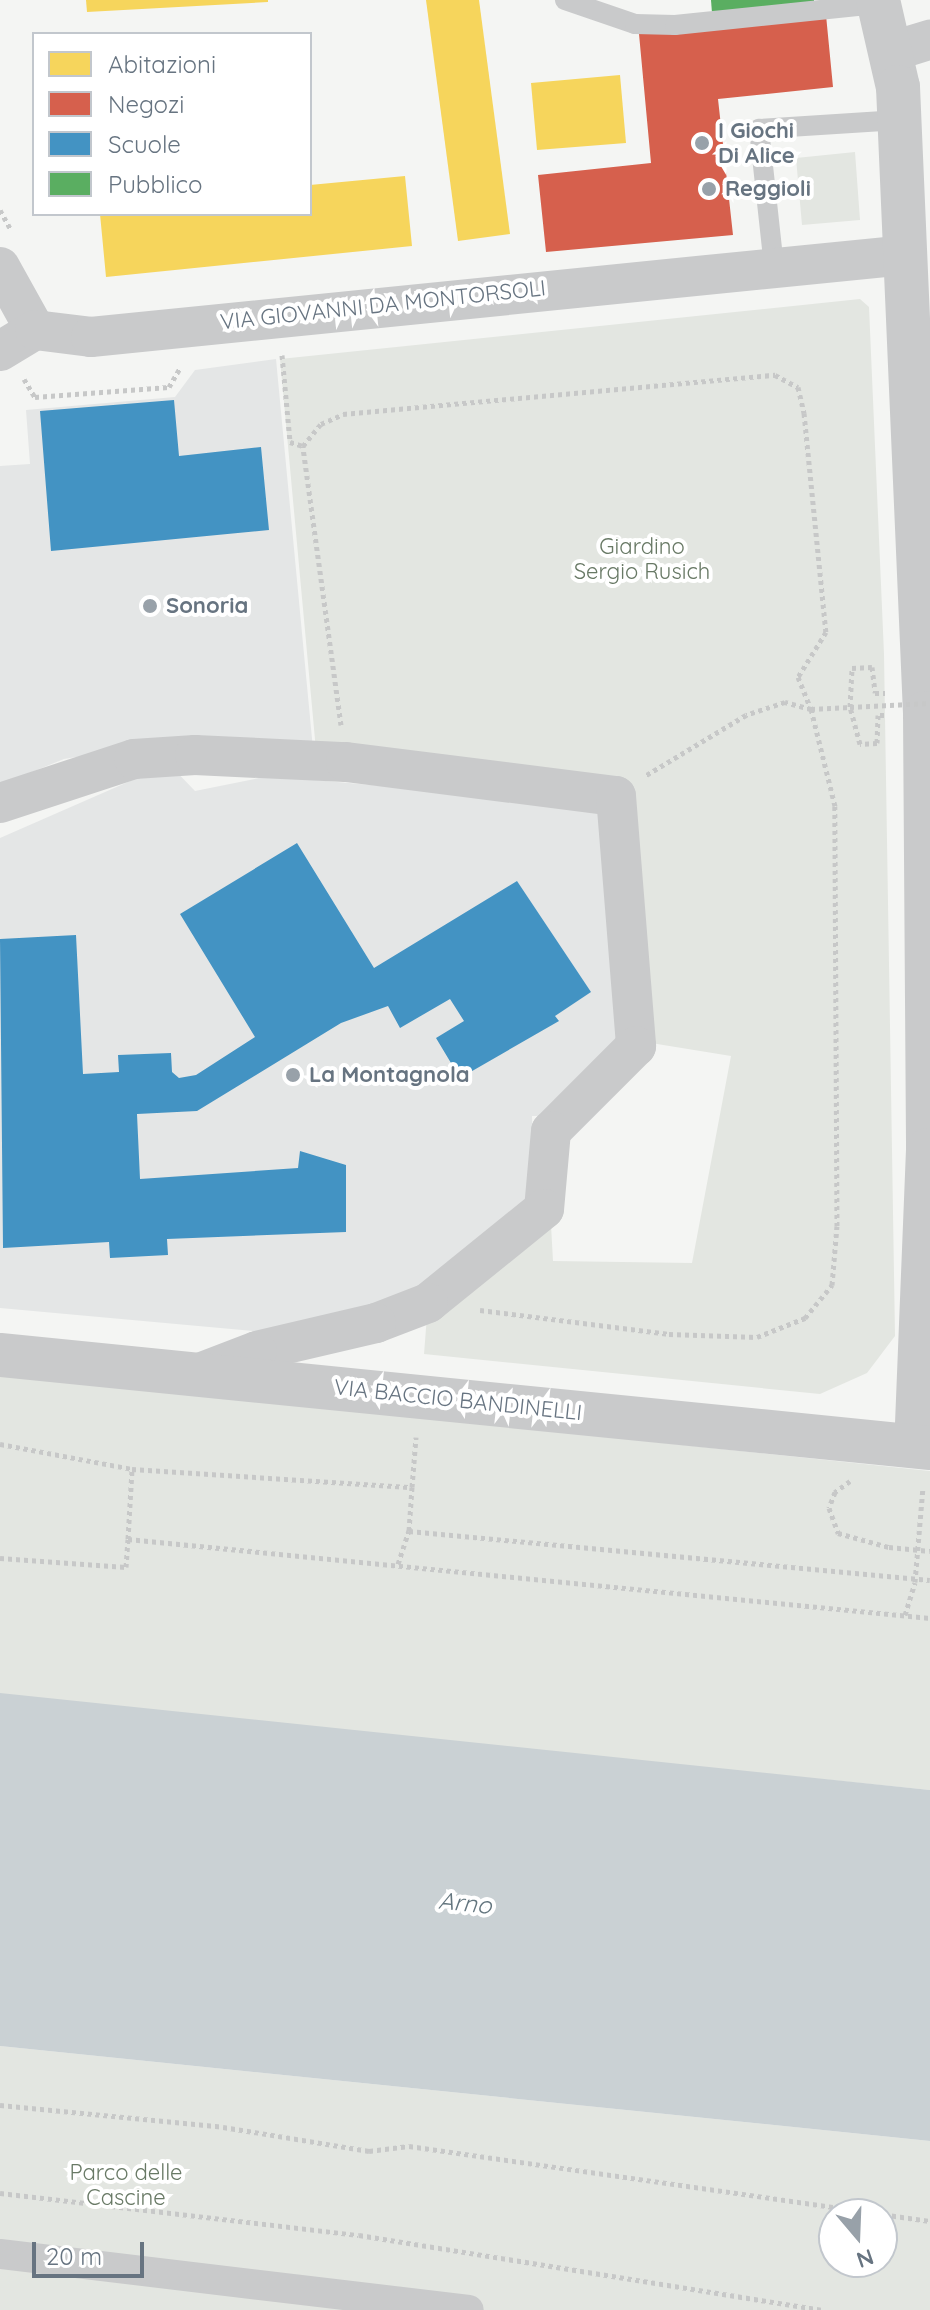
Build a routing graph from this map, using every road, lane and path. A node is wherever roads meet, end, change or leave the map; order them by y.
1 (565, 0) edge
2 (879, 2) edge
3 (911, 45) edge
4 (899, 120) junction
5 (905, 255) junction
6 (0, 267) edge
7 (774, 267) junction
8 (35, 330) junction
9 (282, 350) dead end
10 (0, 351) edge
11 (303, 446) junction
12 (927, 702) edge
13 (850, 707) junction
14 (811, 709) junction
15 (346, 762) junction
16 (616, 796) junction
17 (0, 803) edge
18 (929, 997) edge
19 (428, 1303) junction
20 (0, 1355) edge
21 (194, 1375) junction
22 (417, 1427) dead end
23 (0, 1444) edge
24 (919, 1467) edge
25 (132, 1469) junction
26 (865, 1481) dead end
27 (412, 1487) junction
28 (409, 1531) junction
29 (128, 1539) junction
30 (918, 1550) junction
31 (930, 1551) edge
32 (0, 1558) edge
33 (398, 1564) junction
34 (930, 1580) edge
35 (915, 1582) junction
36 (904, 1616) junction
37 (930, 1618) edge
38 (0, 2105) edge
39 (0, 2193) edge
40 (930, 2221) edge
41 (0, 2254) edge
42 (469, 2310) edge
43 (821, 2310) edge

1 - 2 lane
2 - 3 street
3 - 4 street
4 - 5 street
4 - 7 lane
5 - 7 street, VIA GIOVANNI DA MONTORSOLI
5 - 12 street
6 - 8 street
7 - 8 street, VIA GIOVANNI DA MONTORSOLI
8 - 10 street
9 - 11 path
11 - 14 path
11 - 15 path
12 - 13 path, bridge
12 - 13 path
12 - 13 path
12 - 18 street
13 - 14 path
14 - 16 path
14 - 19 path
15 - 16 street
15 - 17 street
16 - 19 street
18 - 24 street
19 - 21 street
20 - 21 street, VIA BACCIO BANDINELLI
21 - 24 street, VIA BACCIO BANDINELLI
22 - 27 path
23 - 25 path
24 - 30 path
25 - 27 path
25 - 29 path
26 - 30 path
27 - 28 path
28 - 33 path
28 - 35 path
29 - 32 path
29 - 33 path
30 - 31 path
30 - 35 path
33 - 36 path
34 - 35 path
35 - 36 path
36 - 37 path
38 - 40 path
39 - 43 path
41 - 42 street

